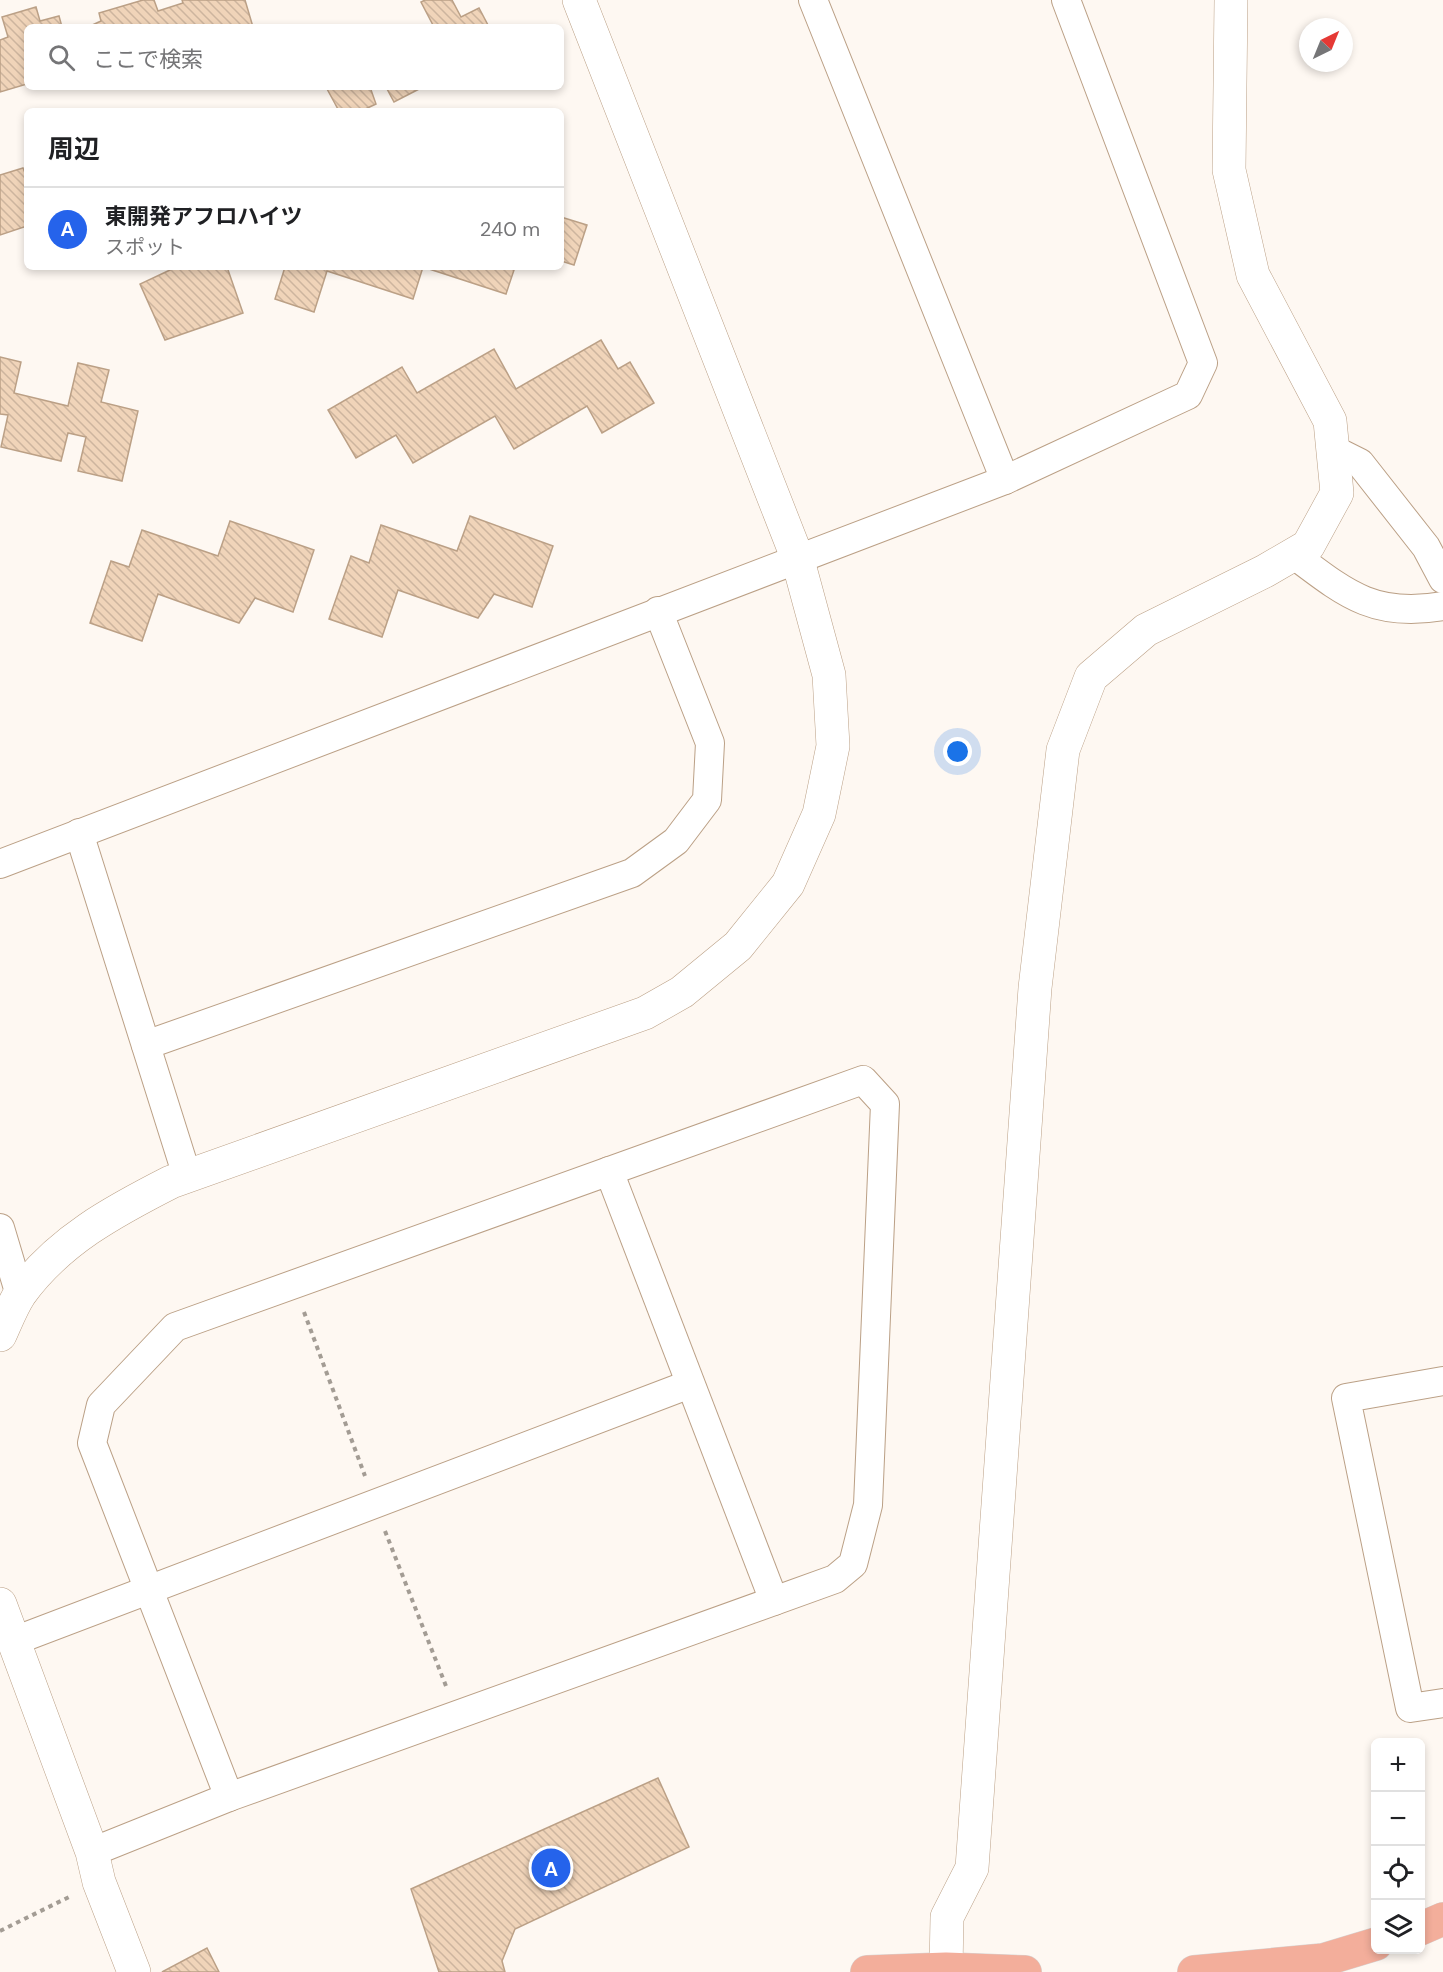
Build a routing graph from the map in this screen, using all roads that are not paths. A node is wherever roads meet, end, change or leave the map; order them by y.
1 (579, 0) edge
2 (813, 0) edge
3 (1066, 0) edge
4 (1231, 0) edge
5 (1332, 448) junction
6 (1005, 480) junction
7 (1293, 554) junction
8 (798, 557) junction
9 (1443, 579) edge
10 (1443, 606) edge
11 (658, 611) junction
12 (79, 833) junction
13 (0, 864) edge
14 (146, 1045) junction
15 (609, 1171) junction
16 (187, 1176) junction
17 (0, 1228) edge
18 (20, 1295) junction
19 (0, 1335) edge
20 (1443, 1381) edge
21 (690, 1384) junction
22 (149, 1591) junction
23 (774, 1601) junction
24 (0, 1604) edge
25 (14, 1641) junction
26 (1443, 1703) edge
27 (229, 1797) junction
28 (96, 1867) junction
29 (1443, 1919) edge
30 (1425, 1927) edge
31 (1371, 1946) edge
32 (946, 1969) junction
33 (134, 1972) edge
34 (867, 1972) edge
35 (1025, 1972) edge
36 (1194, 1972) edge

1 - 8 street
2 - 6 street
3 - 6 street
4 - 5 street
5 - 7 street
5 - 9 street
6 - 8 street
7 - 10 street
7 - 32 street
8 - 11 street
8 - 16 street
11 - 12 street
11 - 14 street
12 - 13 street
12 - 14 street
14 - 16 street
15 - 21 street
15 - 22 street
15 - 23 street
16 - 18 street
17 - 18 street
18 - 19 street
20 - 26 street
21 - 22 street
21 - 23 street
22 - 25 street
22 - 27 street
23 - 27 street
24 - 25 street
25 - 28 street
27 - 28 street
28 - 33 street
29 - 30 main road
31 - 36 main road
32 - 34 main road
32 - 35 main road

